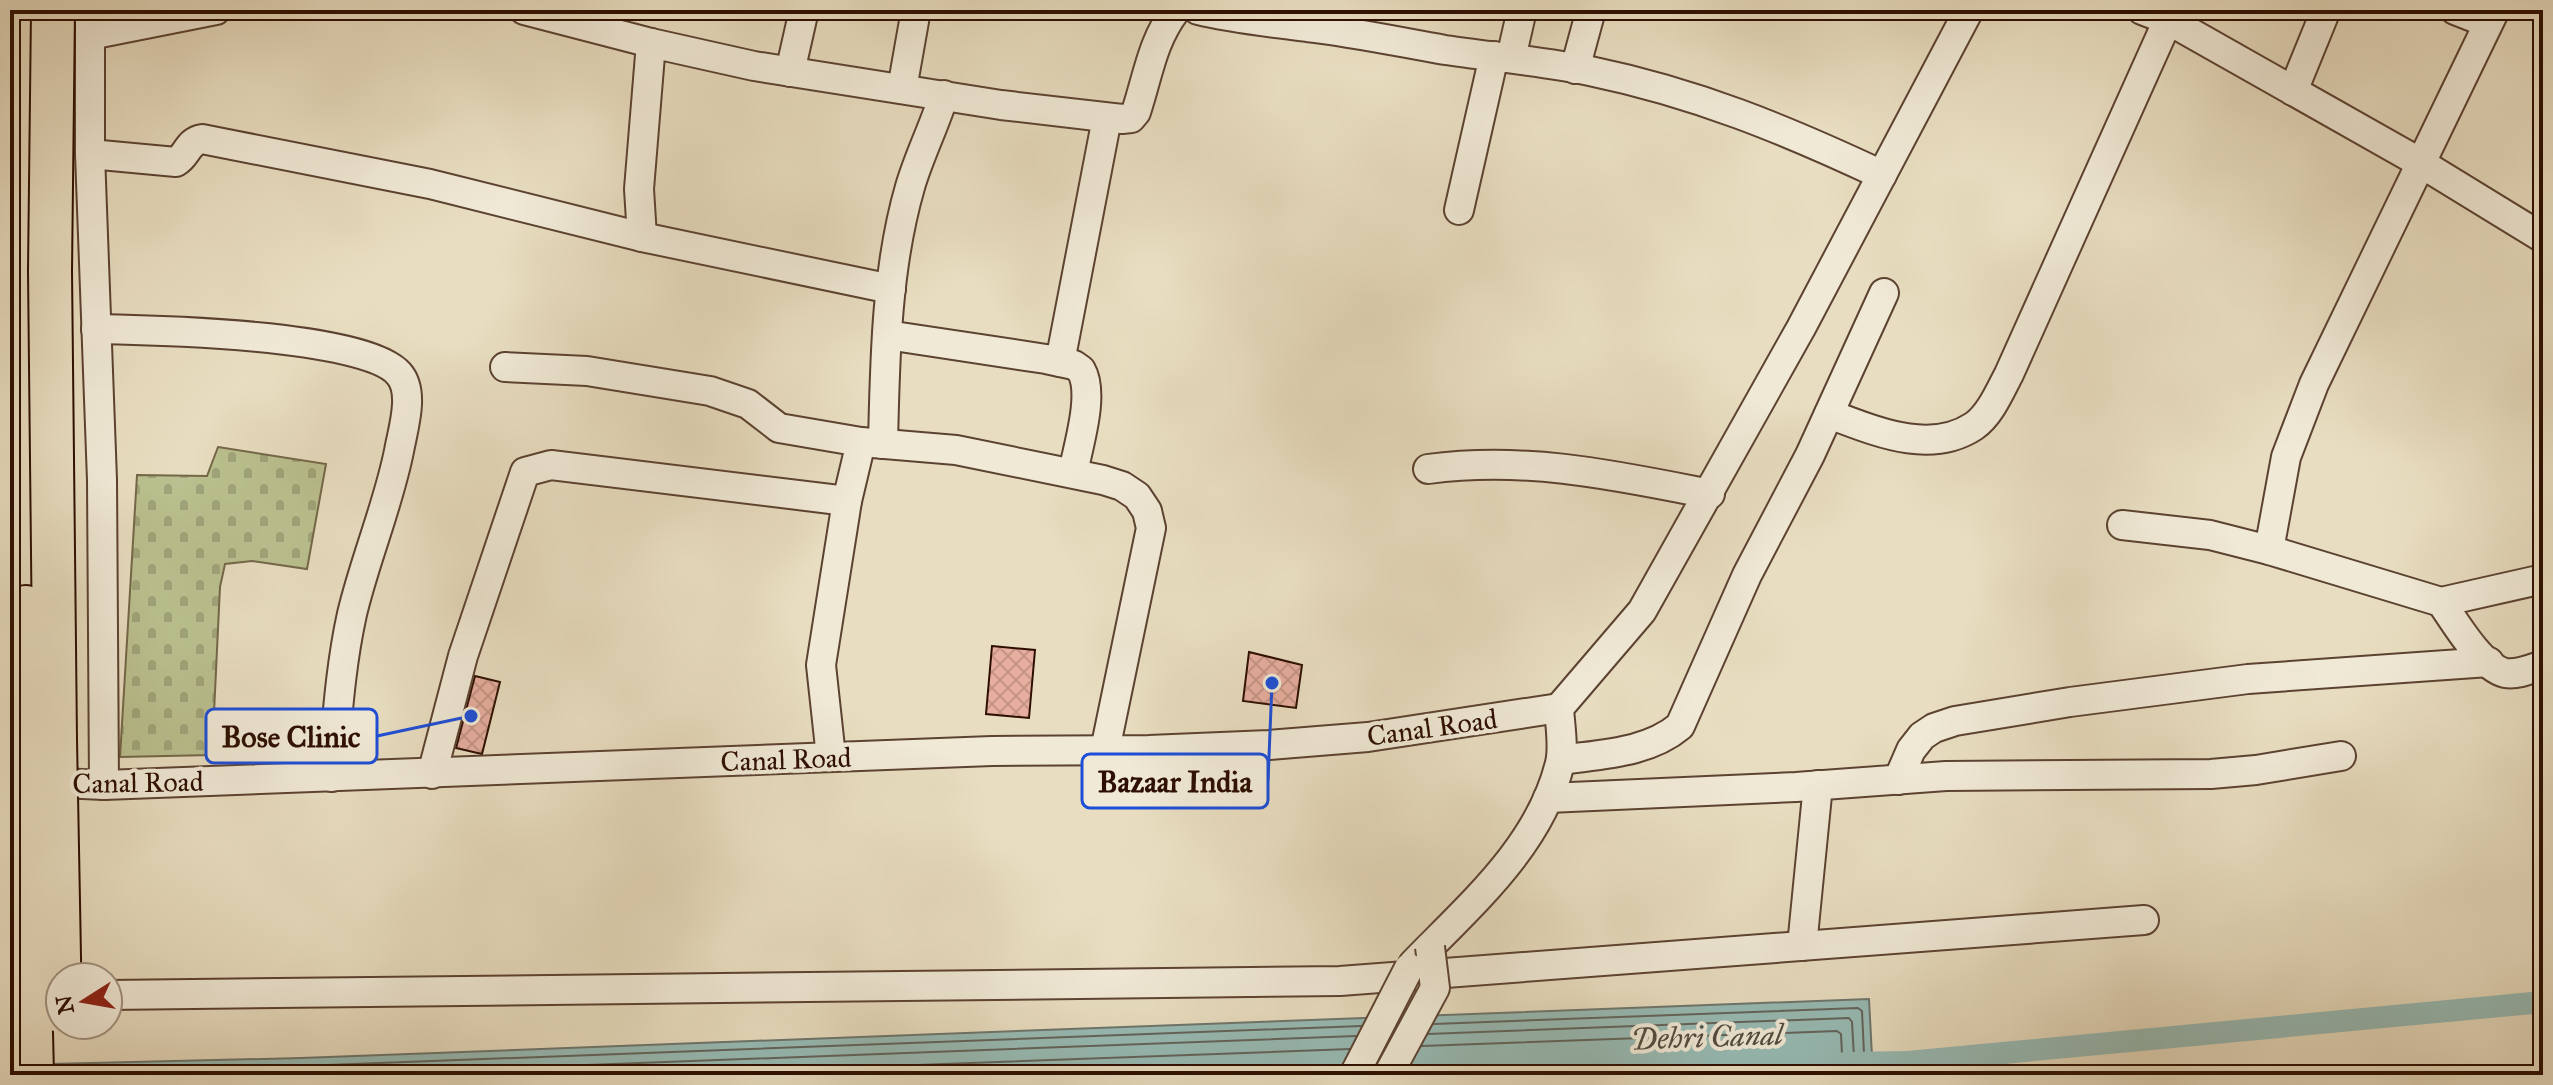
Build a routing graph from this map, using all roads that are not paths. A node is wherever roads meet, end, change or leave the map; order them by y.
1 (30, 10) edge
2 (53, 10) edge
3 (216, 10) edge
4 (524, 10) edge
5 (804, 10) edge
6 (916, 10) edge
7 (1176, 10) edge
8 (1200, 10) edge
9 (1522, 10) edge
10 (1591, 10) edge
11 (1969, 10) edge
12 (2326, 10) edge
13 (2455, 10) edge
14 (2154, 13) edge
15 (564, 14) edge
16 (2492, 16) edge
17 (90, 22) edge
18 (651, 43) junction
19 (1502, 57) junction
20 (1575, 69) junction
21 (790, 72) junction
22 (902, 89) junction
23 (2293, 91) junction
24 (944, 95) junction
25 (1107, 118) junction
26 (90, 154) junction
27 (2419, 162) junction
28 (1882, 175) junction
29 (1459, 210) dead end
30 (642, 237) junction
31 (2543, 238) edge
32 (891, 289) junction
33 (1884, 293) dead end
34 (96, 329) junction
35 (887, 335) junction
36 (1060, 362) junction
37 (505, 367) dead end
38 (1829, 414) junction
39 (872, 443) junction
40 (1428, 469) dead end
41 (1073, 473) junction
42 (1710, 494) junction
43 (847, 501) junction
44 (2122, 525) dead end
45 (2269, 550) junction
46 (2543, 579) edge
47 (2441, 602) junction
48 (2489, 662) junction
49 (2543, 665) edge
50 (1559, 708) junction
51 (40, 739) junction
52 (1105, 750) junction
53 (2341, 756) dead end
54 (831, 757) junction
55 (1561, 760) junction
56 (432, 774) junction
57 (332, 777) junction
58 (1898, 780) junction
59 (10, 781) edge
60 (104, 785) junction
61 (1818, 785) junction
62 (1548, 798) junction
63 (2144, 920) dead end
64 (1802, 946) junction
65 (1430, 947) junction
66 (124, 995) edge
67 (10, 996) edge
68 (44, 996) edge
69 (32, 1075) edge
70 (61, 1075) edge
71 (1354, 1075) edge
72 (1388, 1075) edge

1 - 51 highway
2 - 51 highway
3 - 17 street
4 - 15 street
5 - 21 street
6 - 22 street
7 - 25 street
8 - 19 street
9 - 19 street
10 - 20 street
11 - 28 street
12 - 23 street
13 - 16 street
14 - 23 street
14 - 38 street
15 - 18 street
16 - 27 street
17 - 26 street
18 - 21 street
18 - 30 street
19 - 20 street
19 - 29 street
20 - 28 street
21 - 22 street
22 - 24 street
23 - 27 street
24 - 25 street
24 - 32 street
25 - 36 street
26 - 30 street
26 - 34 street
27 - 31 street
27 - 45 street
28 - 42 street
30 - 32 street
32 - 35 street
33 - 38 street
34 - 57 street
34 - 60 street
35 - 36 street
35 - 39 street
36 - 41 street
37 - 39 street
38 - 55 street
39 - 41 street
39 - 43 street
40 - 42 street
41 - 52 street
42 - 50 street
43 - 54 street
43 - 56 street
44 - 45 street
45 - 47 street
46 - 47 street
47 - 48 street
48 - 49 street
48 - 58 street
50 - 52 street, Canal Road
50 - 55 street
51 - 69 highway, bridge
51 - 70 highway, bridge
52 - 54 street, Canal Road
53 - 58 street
54 - 56 street, Canal Road
55 - 62 street
56 - 57 street, Canal Road
57 - 60 street, Canal Road
58 - 61 street
59 - 60 street, Canal Road
61 - 62 street
61 - 64 street
62 - 65 street
63 - 64 street
64 - 66 street
65 - 71 street, bridge
65 - 72 street, bridge
67 - 68 street

